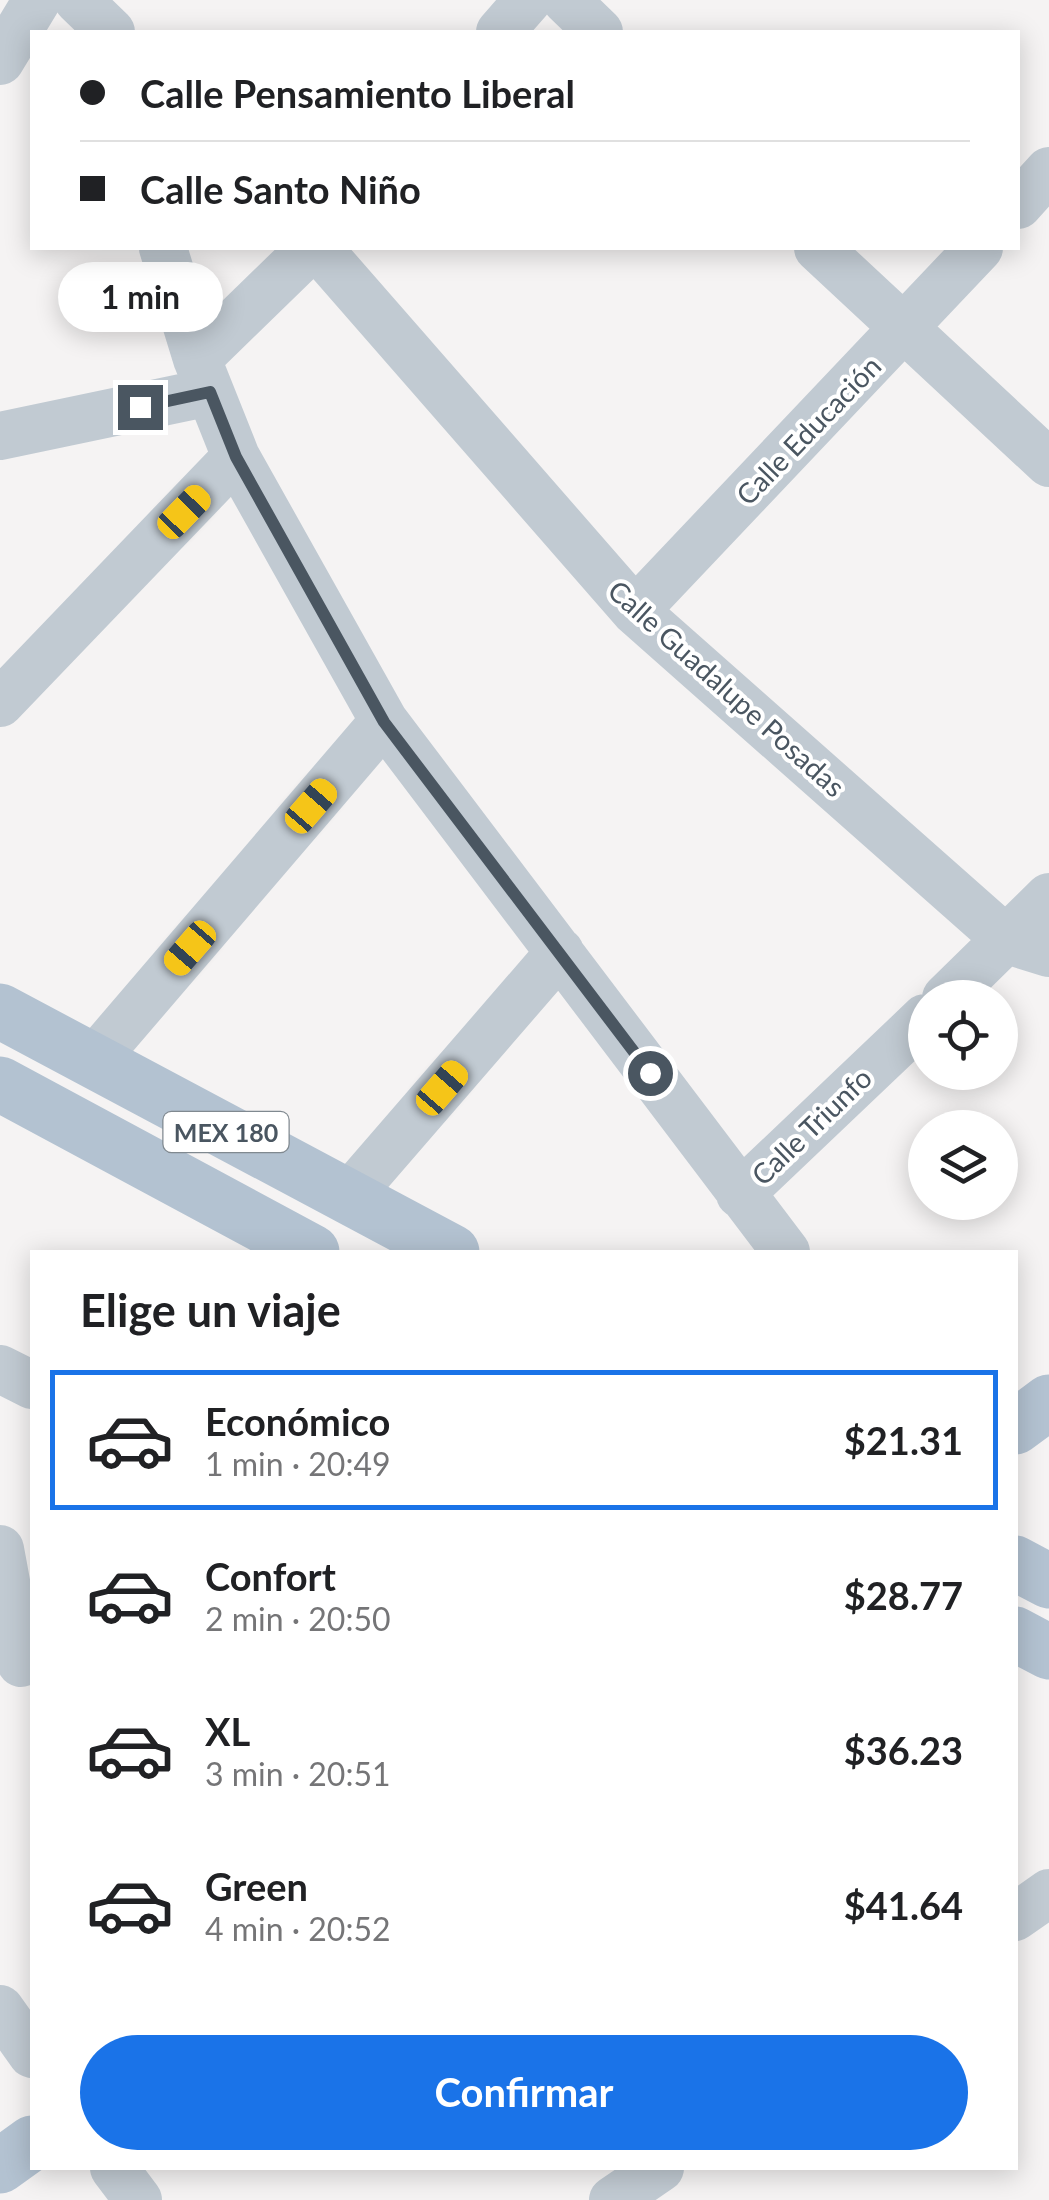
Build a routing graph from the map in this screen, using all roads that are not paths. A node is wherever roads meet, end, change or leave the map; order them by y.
1 (37, 0) edge
2 (528, 0) edge
3 (566, 0) edge
4 (502, 30) edge
5 (597, 30) edge
6 (0, 61) edge
7 (1049, 171) edge
8 (1020, 203) edge
9 (163, 250) edge
10 (312, 250) edge
11 (316, 250) edge
12 (820, 250) edge
13 (977, 250) edge
14 (903, 330) junction
15 (203, 376) junction
16 (0, 436) edge
17 (236, 457) junction
18 (1049, 463) edge
19 (635, 611) junction
20 (0, 703) edge
21 (384, 722) junction
22 (1049, 897) edge
23 (1028, 947) edge
24 (560, 952) junction
25 (975, 980) edge
26 (0, 1011) edge
27 (908, 1034) edge
28 (93, 1060) junction
29 (0, 1084) edge
30 (740, 1194) junction
31 (348, 1197) junction
32 (308, 1250) edge
33 (448, 1250) edge
34 (784, 1250) edge
35 (0, 1368) edge
36 (30, 1384) edge
37 (1049, 1402) edge
38 (1018, 1425) edge
39 (0, 1549) edge
40 (1018, 1565) edge
41 (1049, 1581) edge
42 (1018, 1636) edge
43 (1049, 1652) edge
44 (18, 1666) edge
45 (1049, 1894) edge
46 (1018, 1916) edge
47 (0, 2010) edge
48 (30, 2051) edge
49 (30, 2144) edge
50 (0, 2166) edge
51 (116, 2170) edge
52 (657, 2170) edge
53 (138, 2200) edge
54 (613, 2200) edge

1 - 6 street
2 - 4 street
3 - 5 street
7 - 8 street
9 - 15 street
10 - 15 street
11 - 19 street, Calle Guadalupe Posadas
12 - 14 street
13 - 14 street, Calle Educación
14 - 18 street
14 - 19 street, Calle Educación
15 - 16 street
15 - 17 street
17 - 20 street
17 - 21 street
19 - 23 street, Calle Guadalupe Posadas
21 - 24 street
21 - 28 street
22 - 23 street
23 - 25 street
24 - 30 street
24 - 31 street
26 - 28 main road, MEX 180
27 - 30 street, Calle Triunfo
28 - 31 main road, MEX 180
29 - 32 main road, MEX 180
30 - 34 street
31 - 33 main road, MEX 180
35 - 36 street
37 - 38 main road
39 - 44 street
40 - 41 main road
42 - 43 main road
45 - 46 street
47 - 48 street
49 - 50 main road
51 - 53 street
52 - 54 street

